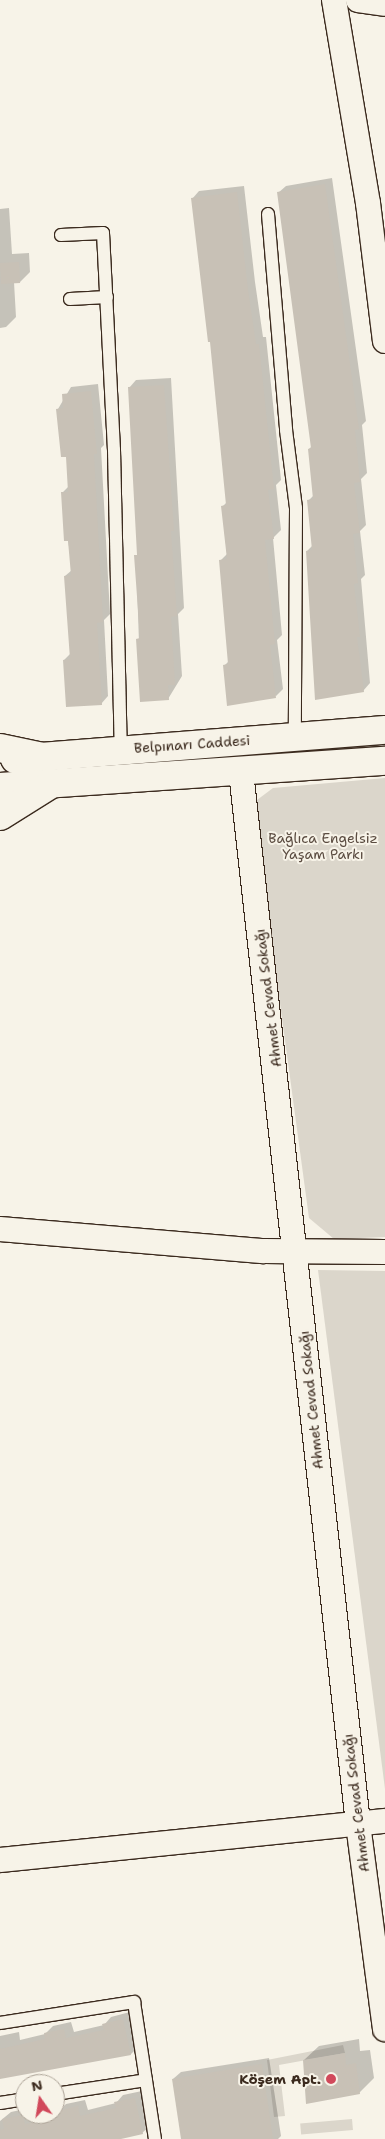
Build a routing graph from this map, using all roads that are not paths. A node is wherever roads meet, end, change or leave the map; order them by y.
1 (334, 0) edge
2 (358, 0) edge
3 (385, 4) edge
4 (268, 214) dead end
5 (61, 235) dead end
6 (107, 297) junction
7 (70, 300) dead end
8 (385, 341) edge
9 (385, 730) edge
10 (295, 737) junction
11 (0, 748) edge
12 (121, 749) junction
13 (39, 756) junction
14 (0, 760) edge
15 (385, 761) edge
16 (241, 772) junction
17 (53, 783) junction
18 (0, 787) edge
19 (0, 816) edge
20 (0, 1229) edge
21 (385, 1252) edge
22 (296, 1253) junction
23 (385, 1820) edge
24 (358, 1824) junction
25 (0, 1860) edge
26 (0, 2023) edge
27 (385, 2029) edge
28 (146, 2080) junction
29 (65, 2092) edge
30 (15, 2101) edge
31 (0, 2103) edge
32 (155, 2139) edge

1 - 8 street
2 - 3 street
4 - 10 lane
5 - 6 lane
6 - 7 lane
6 - 12 lane
9 - 10 street, Belpınarı Caddesi
10 - 12 street, Belpınarı Caddesi
11 - 13 street
12 - 13 street, Belpınarı Caddesi
13 - 14 street, Belpınarı Caddesi
15 - 16 street
16 - 17 street
16 - 22 street, Ahmet Cevad Sokağı
17 - 18 street
17 - 19 street
20 - 22 street
21 - 22 street
22 - 24 street, Ahmet Cevad Sokağı
23 - 24 street
24 - 25 street
24 - 27 street, Ahmet Cevad Sokağı
26 - 28 lane
28 - 29 lane
28 - 32 lane
30 - 31 lane

